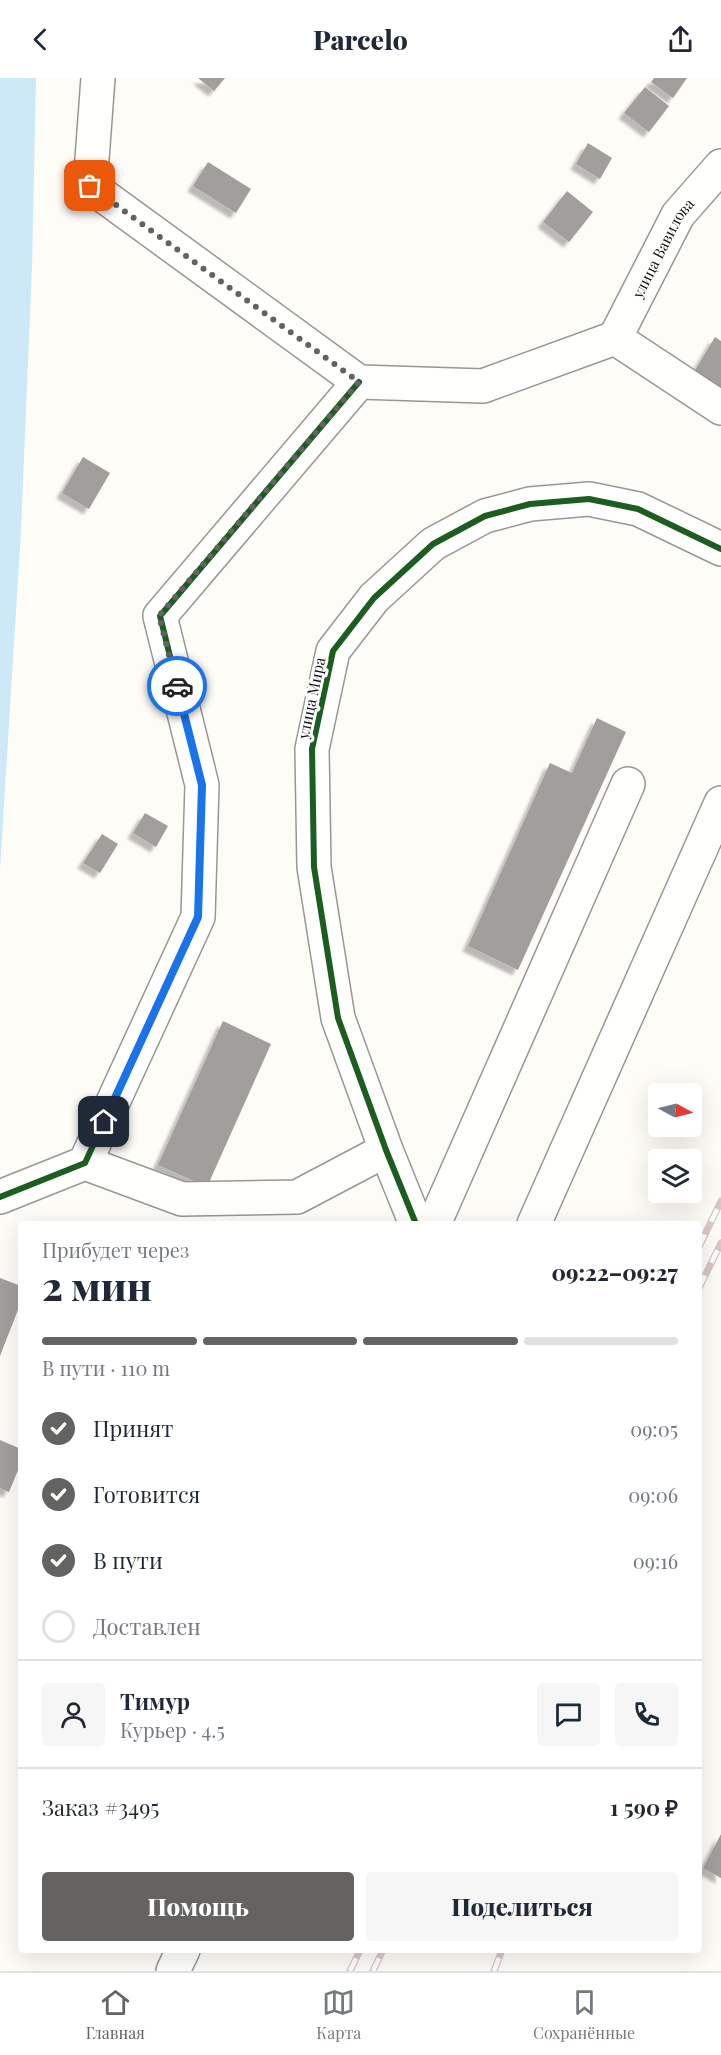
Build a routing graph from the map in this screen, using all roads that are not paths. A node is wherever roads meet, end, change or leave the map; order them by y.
1 (98, 78) edge
2 (721, 166) edge
3 (615, 338) junction
4 (359, 382) junction
5 (721, 408) edge
6 (721, 549) edge
7 (628, 784) dead end
8 (721, 803) edge
9 (386, 1150) junction
10 (85, 1163) junction
11 (0, 1197) edge
12 (415, 1221) edge
13 (435, 1221) edge
14 (535, 1221) edge
15 (181, 1953) edge
16 (172, 1971) edge

1 - 4 street
2 - 3 street, улица Вавилова
3 - 4 street
3 - 5 street
4 - 10 street
6 - 9 street, улица Мира
7 - 13 street
8 - 14 street
9 - 10 street
9 - 12 street, улица Мира
10 - 11 street
15 - 16 street

